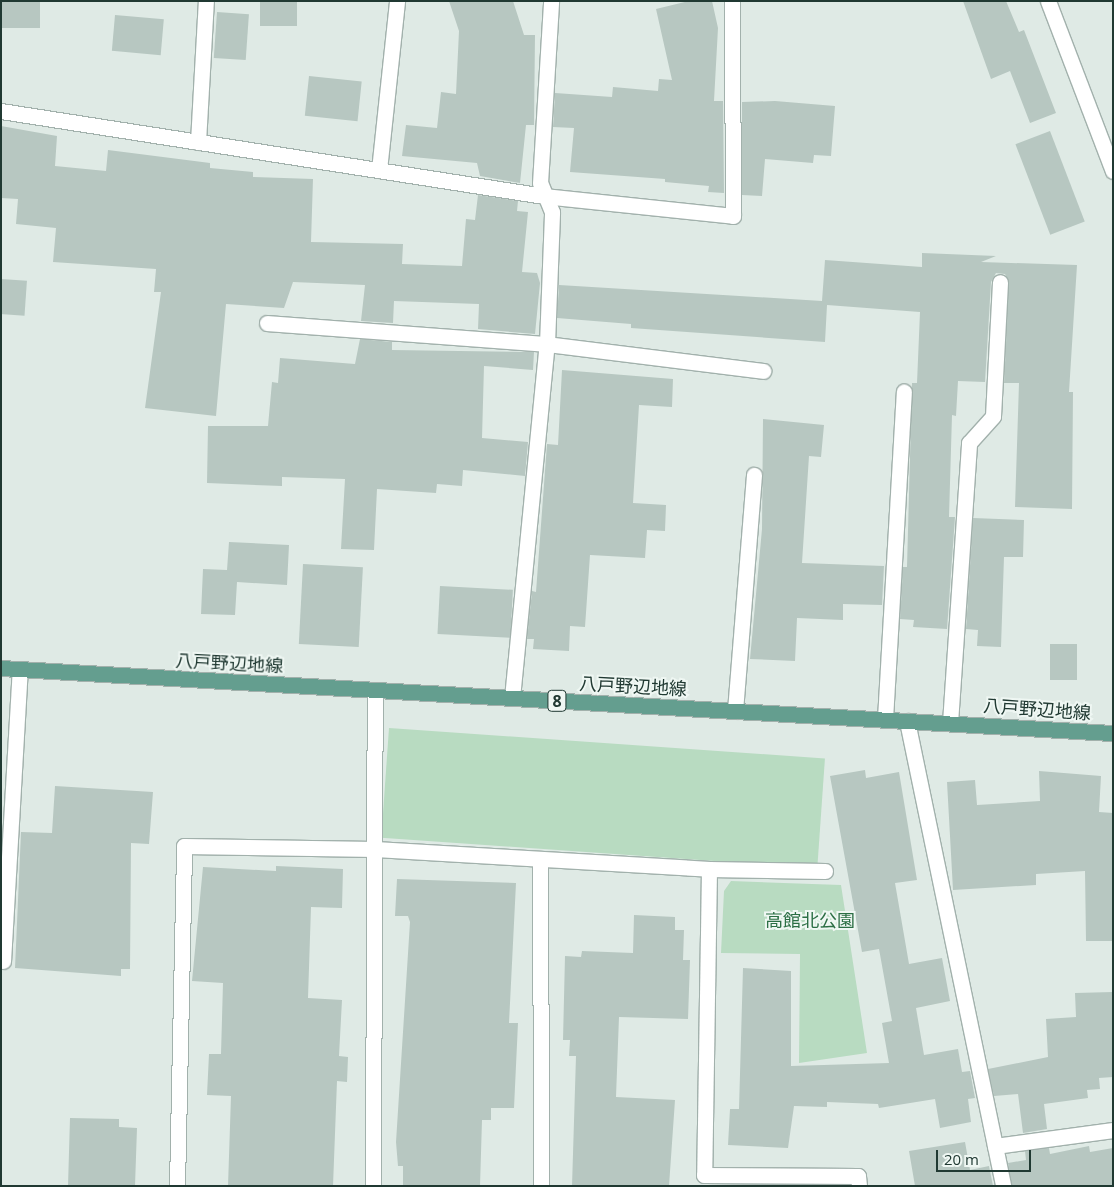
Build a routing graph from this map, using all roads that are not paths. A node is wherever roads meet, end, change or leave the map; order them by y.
1 (206, 1) edge
2 (397, 1) edge
3 (551, 1) edge
4 (732, 1) edge
5 (1048, 1) edge
6 (1, 111) edge
7 (198, 142) junction
8 (379, 170) junction
9 (1113, 171) edge
10 (544, 196) junction
11 (1000, 282) dead end
12 (267, 323) dead end
13 (547, 344) junction
14 (763, 371) dead end
15 (904, 392) dead end
16 (754, 474) dead end
17 (1, 668) edge
18 (20, 669) junction
19 (375, 690) junction
20 (512, 698) junction
21 (735, 711) junction
22 (885, 719) junction
23 (906, 720) junction
24 (950, 722) junction
25 (1113, 733) edge
26 (375, 849) junction
27 (540, 859) junction
28 (708, 869) junction
29 (825, 871) dead end
30 (3, 961) dead end
31 (1113, 1130) edge
32 (995, 1146) junction
33 (177, 1186) edge
34 (373, 1186) edge
35 (540, 1186) edge
36 (859, 1186) edge
37 (1003, 1186) edge

1 - 7 street
2 - 8 street
3 - 10 street
4 - 10 street
5 - 9 street
6 - 7 street
7 - 8 street
8 - 10 street
10 - 13 street
11 - 24 street
12 - 13 street
13 - 14 street
13 - 20 street
15 - 22 street
16 - 21 street
17 - 18 main road, 八戸野辺地線 / 8
18 - 19 main road, 八戸野辺地線 / 8
18 - 30 street
19 - 20 main road, 八戸野辺地線 / 8
19 - 26 street
20 - 21 main road, 八戸野辺地線 / 8
21 - 22 main road, 八戸野辺地線 / 8
22 - 23 main road, 八戸野辺地線 / 8
23 - 24 main road, 八戸野辺地線 / 8
23 - 32 street
24 - 25 main road, 八戸野辺地線 / 8
26 - 27 street
26 - 33 street
26 - 34 street
27 - 28 street
27 - 35 street
28 - 29 street
28 - 36 street
31 - 32 street
32 - 37 street

